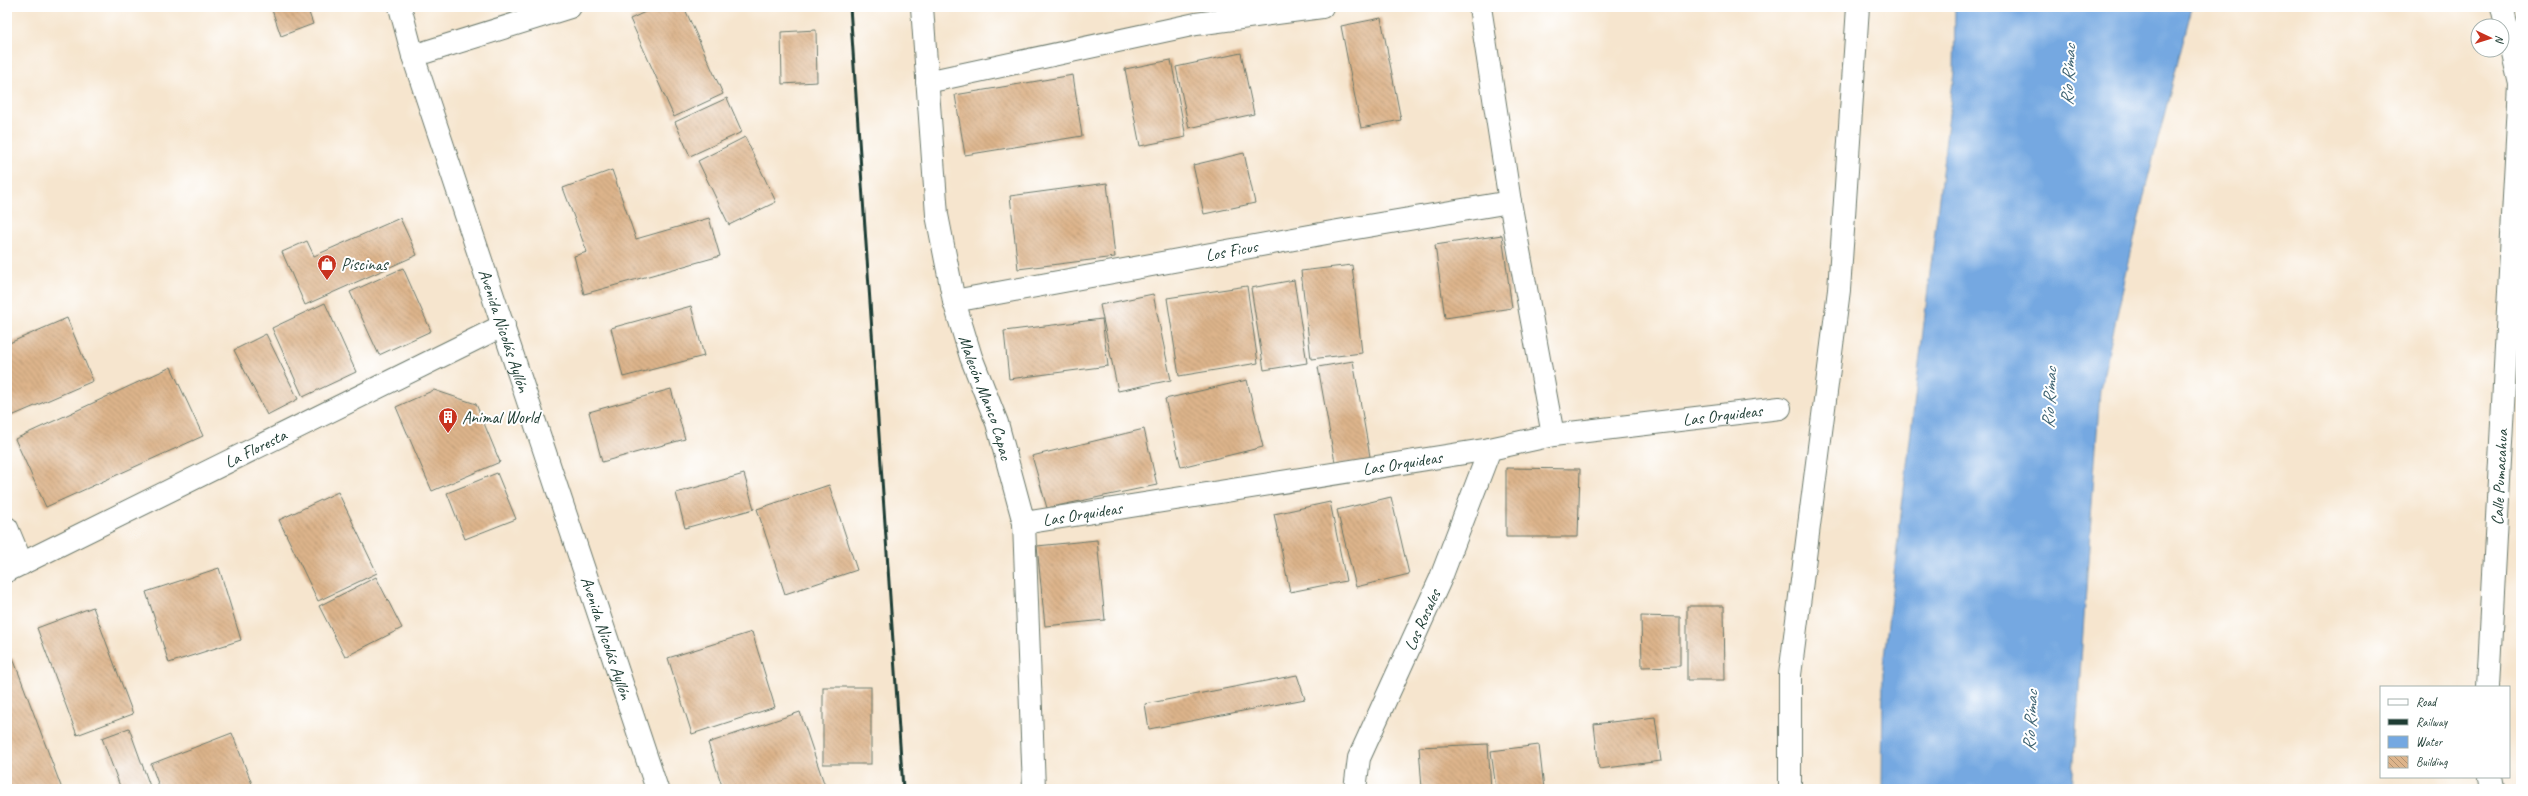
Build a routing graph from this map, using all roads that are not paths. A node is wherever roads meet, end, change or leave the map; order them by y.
1 (400, 7) edge
2 (570, 7) edge
3 (922, 7) edge
4 (1322, 7) edge
5 (1480, 7) edge
6 (1858, 7) edge
7 (2502, 7) edge
8 (413, 56) junction
9 (927, 82) junction
10 (1510, 202) junction
11 (954, 300) junction
12 (504, 325) junction
13 (1780, 408) dead end
14 (1552, 435) junction
15 (1490, 449) junction
16 (1024, 523) junction
17 (7, 528) edge
18 (14, 567) edge
19 (2488, 686) edge
20 (2490, 778) edge
21 (657, 789) edge
22 (1034, 789) edge
23 (1355, 789) edge
24 (1790, 789) edge
25 (2492, 789) edge

1 - 8 main road, Avenida Nicolás Ayllón
2 - 8 main road
3 - 9 main road, Malecón Manco Capac
4 - 9 main road
5 - 10 main road
6 - 24 main road
7 - 19 main road, Calle Pumacahua
8 - 12 main road, Avenida Nicolás Ayllón
9 - 11 main road, Malecón Manco Capac
10 - 11 main road, Los Ficus
10 - 14 main road
11 - 16 main road, Malecón Manco Capac
12 - 18 main road, La Floresta
12 - 21 main road, Avenida Nicolás Ayllón
13 - 14 main road, Las Orquideas
14 - 15 main road, Las Orquideas
15 - 16 main road, Las Orquideas
15 - 23 main road, Los Rosales
16 - 22 main road, Malecón Manco Capac
17 - 18 main road
20 - 25 main road

